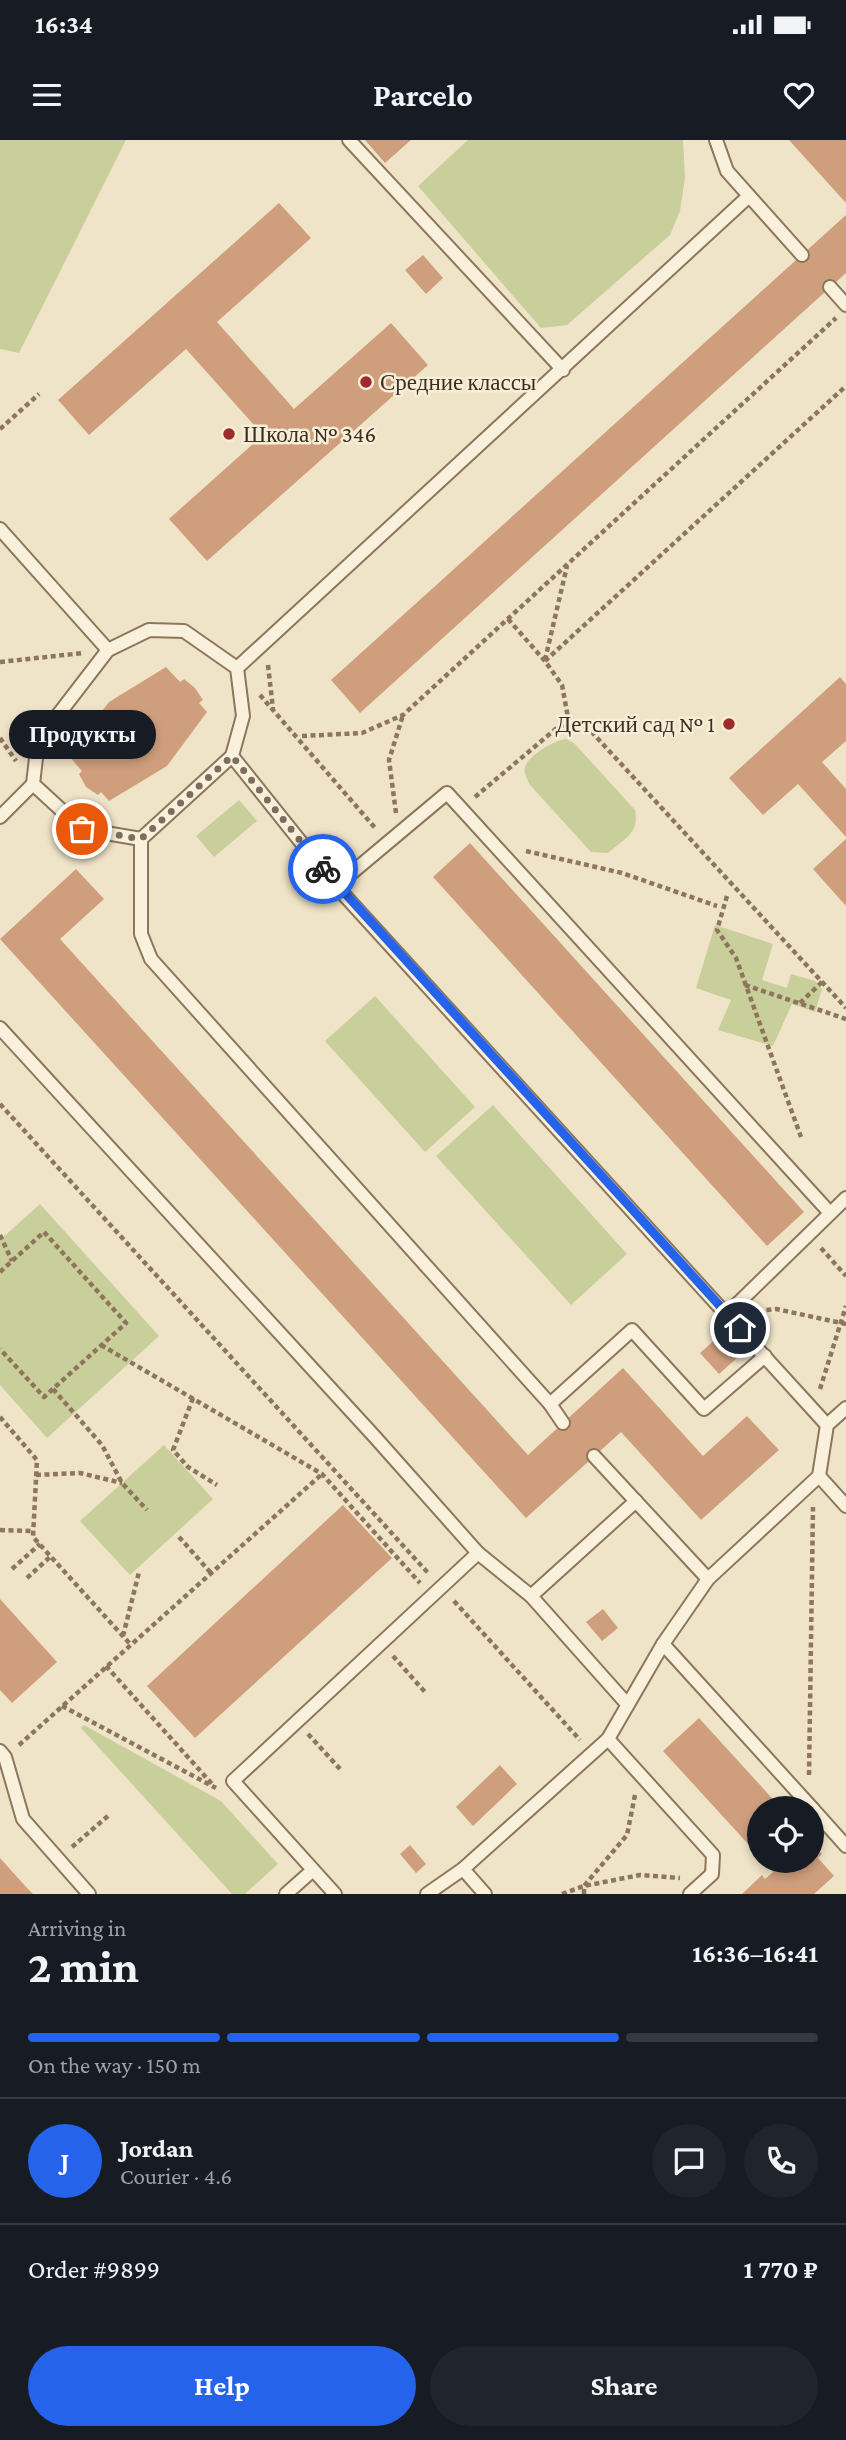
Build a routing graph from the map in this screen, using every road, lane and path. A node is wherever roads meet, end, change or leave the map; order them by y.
1 (348, 140) edge
2 (716, 140) edge
3 (749, 196) junction
4 (802, 255) dead end
5 (830, 287) dead end
6 (846, 307) edge
7 (563, 370) junction
8 (846, 386) edge
9 (39, 394) dead end
10 (0, 429) edge
11 (0, 529) edge
12 (568, 564) junction
13 (508, 619) junction
14 (266, 642) junction
15 (108, 650) junction
16 (545, 661) junction
17 (0, 662) edge
18 (237, 668) junction
19 (273, 710) junction
20 (403, 715) junction
21 (569, 723) junction
22 (302, 736) dead end
23 (232, 756) junction
24 (33, 784) junction
25 (461, 809) junction
26 (0, 817) edge
27 (398, 834) junction
28 (141, 839) junction
29 (388, 842) junction
30 (494, 844) junction
31 (336, 886) junction
32 (727, 896) dead end
33 (717, 906) dead end
34 (822, 982) junction
35 (746, 985) junction
36 (799, 1003) junction
37 (846, 1008) edge
38 (846, 1019) edge
39 (0, 1028) edge
40 (0, 1104) edge
41 (801, 1137) dead end
42 (846, 1198) edge
43 (830, 1213) junction
44 (0, 1234) edge
45 (808, 1234) junction
46 (12, 1261) junction
47 (0, 1272) edge
48 (846, 1276) edge
49 (846, 1306) edge
50 (727, 1314) junction
51 (843, 1324) edge
52 (101, 1345) junction
53 (0, 1349) edge
54 (765, 1356) junction
55 (2, 1357) edge
56 (53, 1389) junction
57 (192, 1398) junction
58 (550, 1404) junction
59 (846, 1408) edge
60 (813, 1410) junction
61 (0, 1417) edge
62 (564, 1423) dead end
63 (827, 1426) junction
64 (594, 1456) dead end
65 (322, 1474) junction
66 (36, 1475) junction
67 (820, 1476) junction
68 (122, 1483) junction
69 (217, 1485) dead end
70 (636, 1501) junction
71 (846, 1506) edge
72 (147, 1510) dead end
73 (0, 1530) edge
74 (34, 1531) junction
75 (178, 1537) dead end
76 (40, 1544) junction
77 (478, 1553) junction
78 (51, 1556) junction
79 (12, 1569) dead end
80 (139, 1572) dead end
81 (211, 1573) junction
82 (27, 1578) dead end
83 (708, 1579) junction
84 (437, 1592) junction
85 (531, 1596) junction
86 (123, 1636) junction
87 (131, 1644) junction
88 (663, 1644) junction
89 (390, 1653) dead end
90 (106, 1666) junction
91 (425, 1692) dead end
92 (627, 1704) junction
93 (62, 1706) junction
94 (306, 1731) dead end
95 (608, 1739) junction
96 (592, 1753) junction
97 (3, 1754) edge
98 (340, 1769) dead end
99 (639, 1773) junction
100 (233, 1781) junction
101 (215, 1788) junction
102 (801, 1796) edge
103 (811, 1796) edge
104 (109, 1815) dead end
105 (824, 1821) edge
106 (74, 1846) dead end
107 (846, 1846) edge
108 (463, 1869) junction
109 (313, 1870) junction
110 (705, 1880) junction
111 (584, 1886) junction
112 (89, 1894) edge
113 (286, 1894) edge
114 (335, 1894) edge
115 (426, 1894) edge
116 (485, 1894) edge
117 (562, 1894) edge
118 (584, 1894) edge
119 (690, 1894) edge

1 - 7 lane
2 - 3 lane
3 - 4 lane
3 - 7 lane
5 - 6 lane
6 - 12 path
7 - 14 lane
8 - 16 path
9 - 10 path
11 - 15 lane
12 - 13 path
12 - 16 path
13 - 16 path
13 - 20 path
14 - 18 lane
14 - 19 path
15 - 17 path
15 - 18 lane
15 - 24 lane
16 - 21 path
18 - 19 path
18 - 23 lane
19 - 29 path
20 - 22 path
20 - 27 path
21 - 25 path
21 - 34 path
23 - 28 lane
23 - 31 lane
24 - 26 lane
24 - 28 lane
25 - 27 lane
25 - 30 lane
27 - 29 lane
28 - 58 lane
29 - 31 lane
30 - 33 path
30 - 43 lane
31 - 50 lane
32 - 35 path
34 - 36 path
34 - 37 path
35 - 36 path
35 - 41 path
36 - 38 path
39 - 77 lane
40 - 84 path
42 - 43 lane
43 - 45 lane
44 - 46 path
45 - 48 path
45 - 50 lane
46 - 47 path
46 - 52 path
49 - 51 path
50 - 51 path
50 - 54 lane
51 - 60 path
52 - 56 path
52 - 57 path
53 - 55 path
54 - 58 lane
54 - 60 lane
55 - 56 path
56 - 68 path
57 - 65 path
57 - 69 path
58 - 62 lane
59 - 63 lane
60 - 63 lane
61 - 66 path
63 - 67 lane
64 - 70 lane
65 - 81 path
65 - 84 path
66 - 68 path
66 - 74 path
67 - 71 lane
67 - 83 lane
67 - 103 path
68 - 72 path
70 - 83 lane
70 - 85 lane
73 - 74 path
74 - 76 path
75 - 81 path
76 - 78 path
76 - 79 path
77 - 84 lane
77 - 85 lane
78 - 82 path
78 - 86 path
80 - 86 path
81 - 87 path
83 - 88 lane
84 - 96 path
84 - 100 lane
85 - 92 lane
86 - 87 path
87 - 90 path
88 - 92 lane
88 - 102 lane
89 - 91 path
90 - 93 path
90 - 101 path
92 - 95 lane
93 - 97 path
93 - 101 path
94 - 98 path
95 - 96 lane
95 - 99 lane
96 - 108 lane
97 - 112 lane
99 - 110 lane
99 - 111 path
100 - 101 path
100 - 109 lane
104 - 106 path
105 - 107 lane
108 - 115 lane
108 - 116 lane
109 - 113 lane
109 - 114 lane
110 - 111 path
110 - 119 lane
111 - 117 path
111 - 118 path

